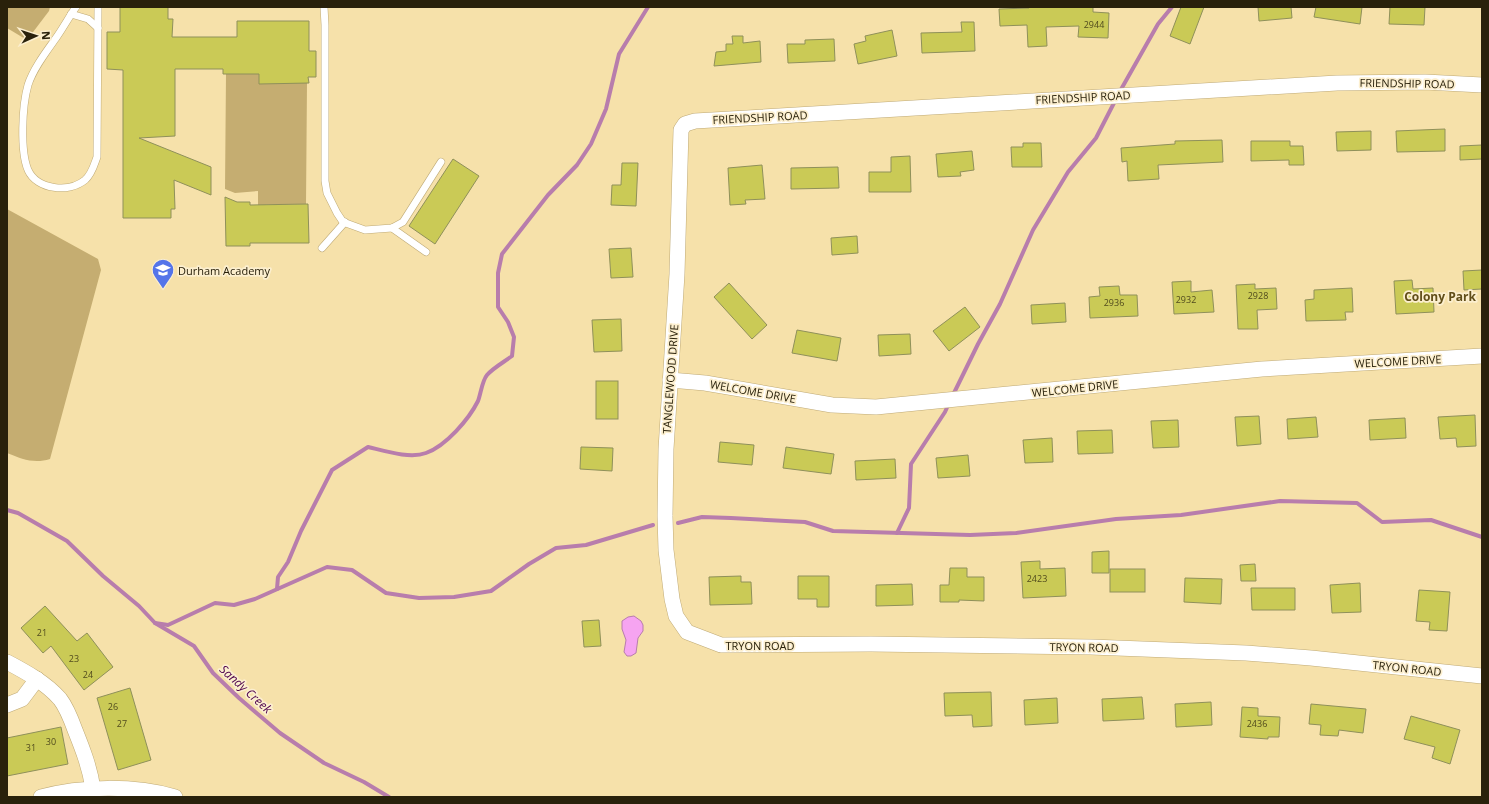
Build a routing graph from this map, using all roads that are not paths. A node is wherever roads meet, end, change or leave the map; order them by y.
1 (76, 7) edge
2 (98, 7) edge
3 (324, 7) edge
4 (71, 14) junction
5 (98, 28) junction
6 (1482, 85) edge
7 (685, 124) joint
8 (441, 162) dead end
9 (344, 222) junction
10 (392, 228) junction
11 (322, 248) dead end
12 (426, 252) dead end
13 (1482, 356) edge
14 (670, 380) junction
15 (687, 632) joint
16 (7, 662) edge
17 (1482, 676) edge
18 (37, 680) junction
19 (7, 705) edge
20 (92, 789) junction
21 (41, 797) edge
22 (174, 797) edge

1 - 4 lane
2 - 5 lane
3 - 9 lane
4 - 5 lane
4 - 5 lane
6 - 7 street, FRIENDSHIP ROAD
7 - 14 street, TANGLEWOOD DRIVE
8 - 10 lane
9 - 10 lane
9 - 11 lane
10 - 12 lane
13 - 14 street, WELCOME DRIVE
14 - 15 street, TANGLEWOOD DRIVE
15 - 17 street, TRYON ROAD
16 - 18 street
18 - 19 street
18 - 20 street
20 - 21 street
20 - 22 street

